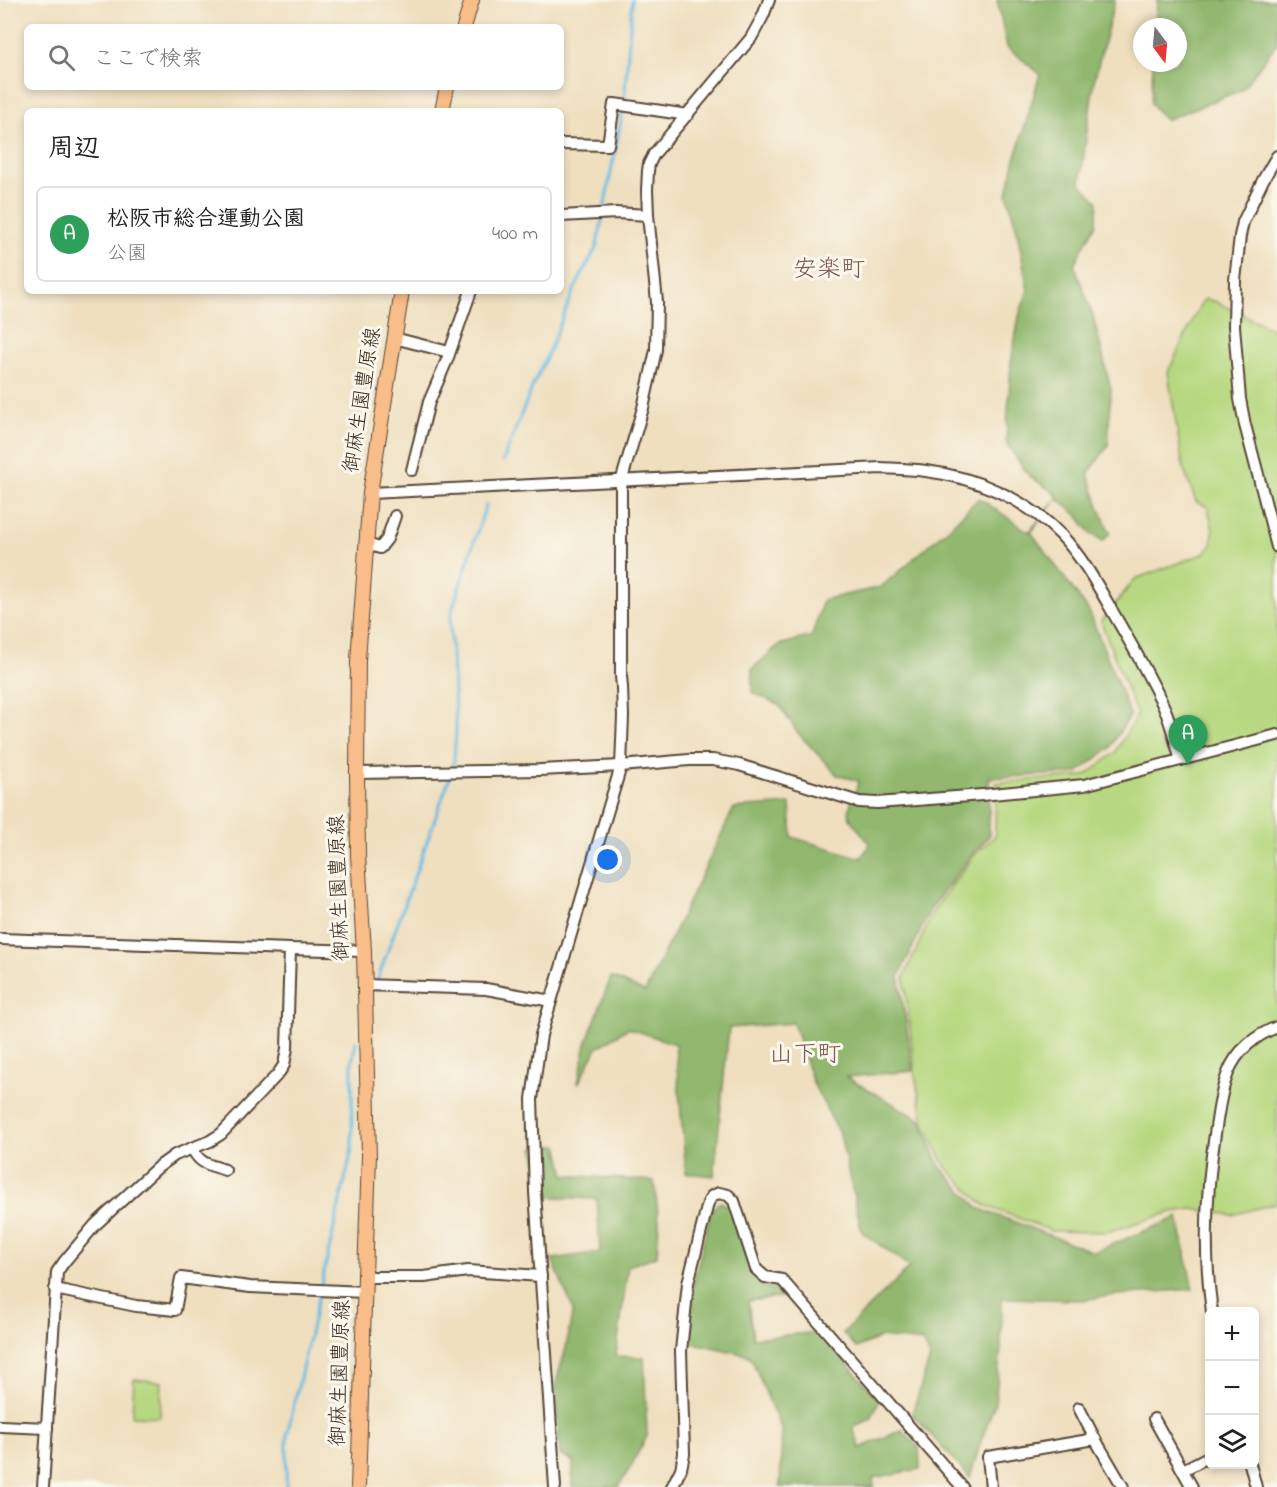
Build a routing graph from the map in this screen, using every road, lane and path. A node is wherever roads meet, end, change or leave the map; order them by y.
1 (472, 0) edge
2 (769, 0) edge
3 (465, 24) edge
4 (446, 90) edge
5 (443, 108) edge
6 (688, 116) junction
7 (564, 144) edge
8 (1277, 156) edge
9 (648, 215) junction
10 (564, 216) edge
11 (402, 294) edge
12 (470, 294) edge
13 (394, 339) junction
14 (449, 352) junction
15 (412, 470) dead end
16 (621, 482) junction
17 (370, 493) junction
18 (395, 516) dead end
19 (366, 544) junction
20 (1277, 547) edge
21 (1277, 735) edge
22 (1181, 760) junction
23 (621, 766) junction
24 (357, 773) junction
25 (0, 939) edge
26 (290, 949) junction
27 (364, 951) junction
28 (364, 986) junction
29 (551, 1001) junction
30 (1277, 1027) edge
31 (192, 1148) junction
32 (225, 1170) dead end
33 (541, 1276) junction
34 (365, 1277) junction
35 (55, 1289) junction
36 (364, 1292) junction
37 (1212, 1307) edge
38 (1079, 1408) dead end
39 (1154, 1419) dead end
40 (0, 1426) edge
41 (47, 1428) junction
42 (1095, 1439) junction
43 (1205, 1458) edge
44 (1251, 1469) edge
45 (1183, 1470) junction
46 (43, 1487) edge
47 (358, 1487) edge
48 (555, 1487) edge
49 (672, 1487) edge
50 (962, 1487) edge
51 (991, 1487) edge
52 (1123, 1487) edge
53 (1192, 1487) edge
54 (1256, 1487) edge

1 - 3 main road
2 - 6 street
4 - 5 main road
6 - 7 street
6 - 9 street
8 - 20 street
9 - 10 street
9 - 16 street
11 - 13 main road, 御麻生園豊原線
12 - 14 street
13 - 14 street
13 - 17 main road, 御麻生園豊原線
14 - 15 street
16 - 17 street
16 - 22 street
16 - 23 street
17 - 19 main road, 御麻生園豊原線
18 - 19 street
19 - 24 main road, 御麻生園豊原線
21 - 22 street
22 - 23 street
23 - 24 street
23 - 29 street
24 - 27 main road, 御麻生園豊原線
25 - 26 street
26 - 27 street
26 - 31 street
27 - 28 main road, 御麻生園豊原線
28 - 29 street
28 - 34 main road, 御麻生園豊原線
29 - 33 street
30 - 37 street
31 - 32 street
31 - 35 street
33 - 34 street
33 - 48 street
34 - 36 main road, 御麻生園豊原線
35 - 36 street
35 - 41 street
36 - 47 main road, 御麻生園豊原線
38 - 42 street
39 - 45 street
40 - 41 street
41 - 46 street
42 - 51 street
42 - 52 street
43 - 45 street
44 - 54 street
45 - 53 street
49 - 50 street

